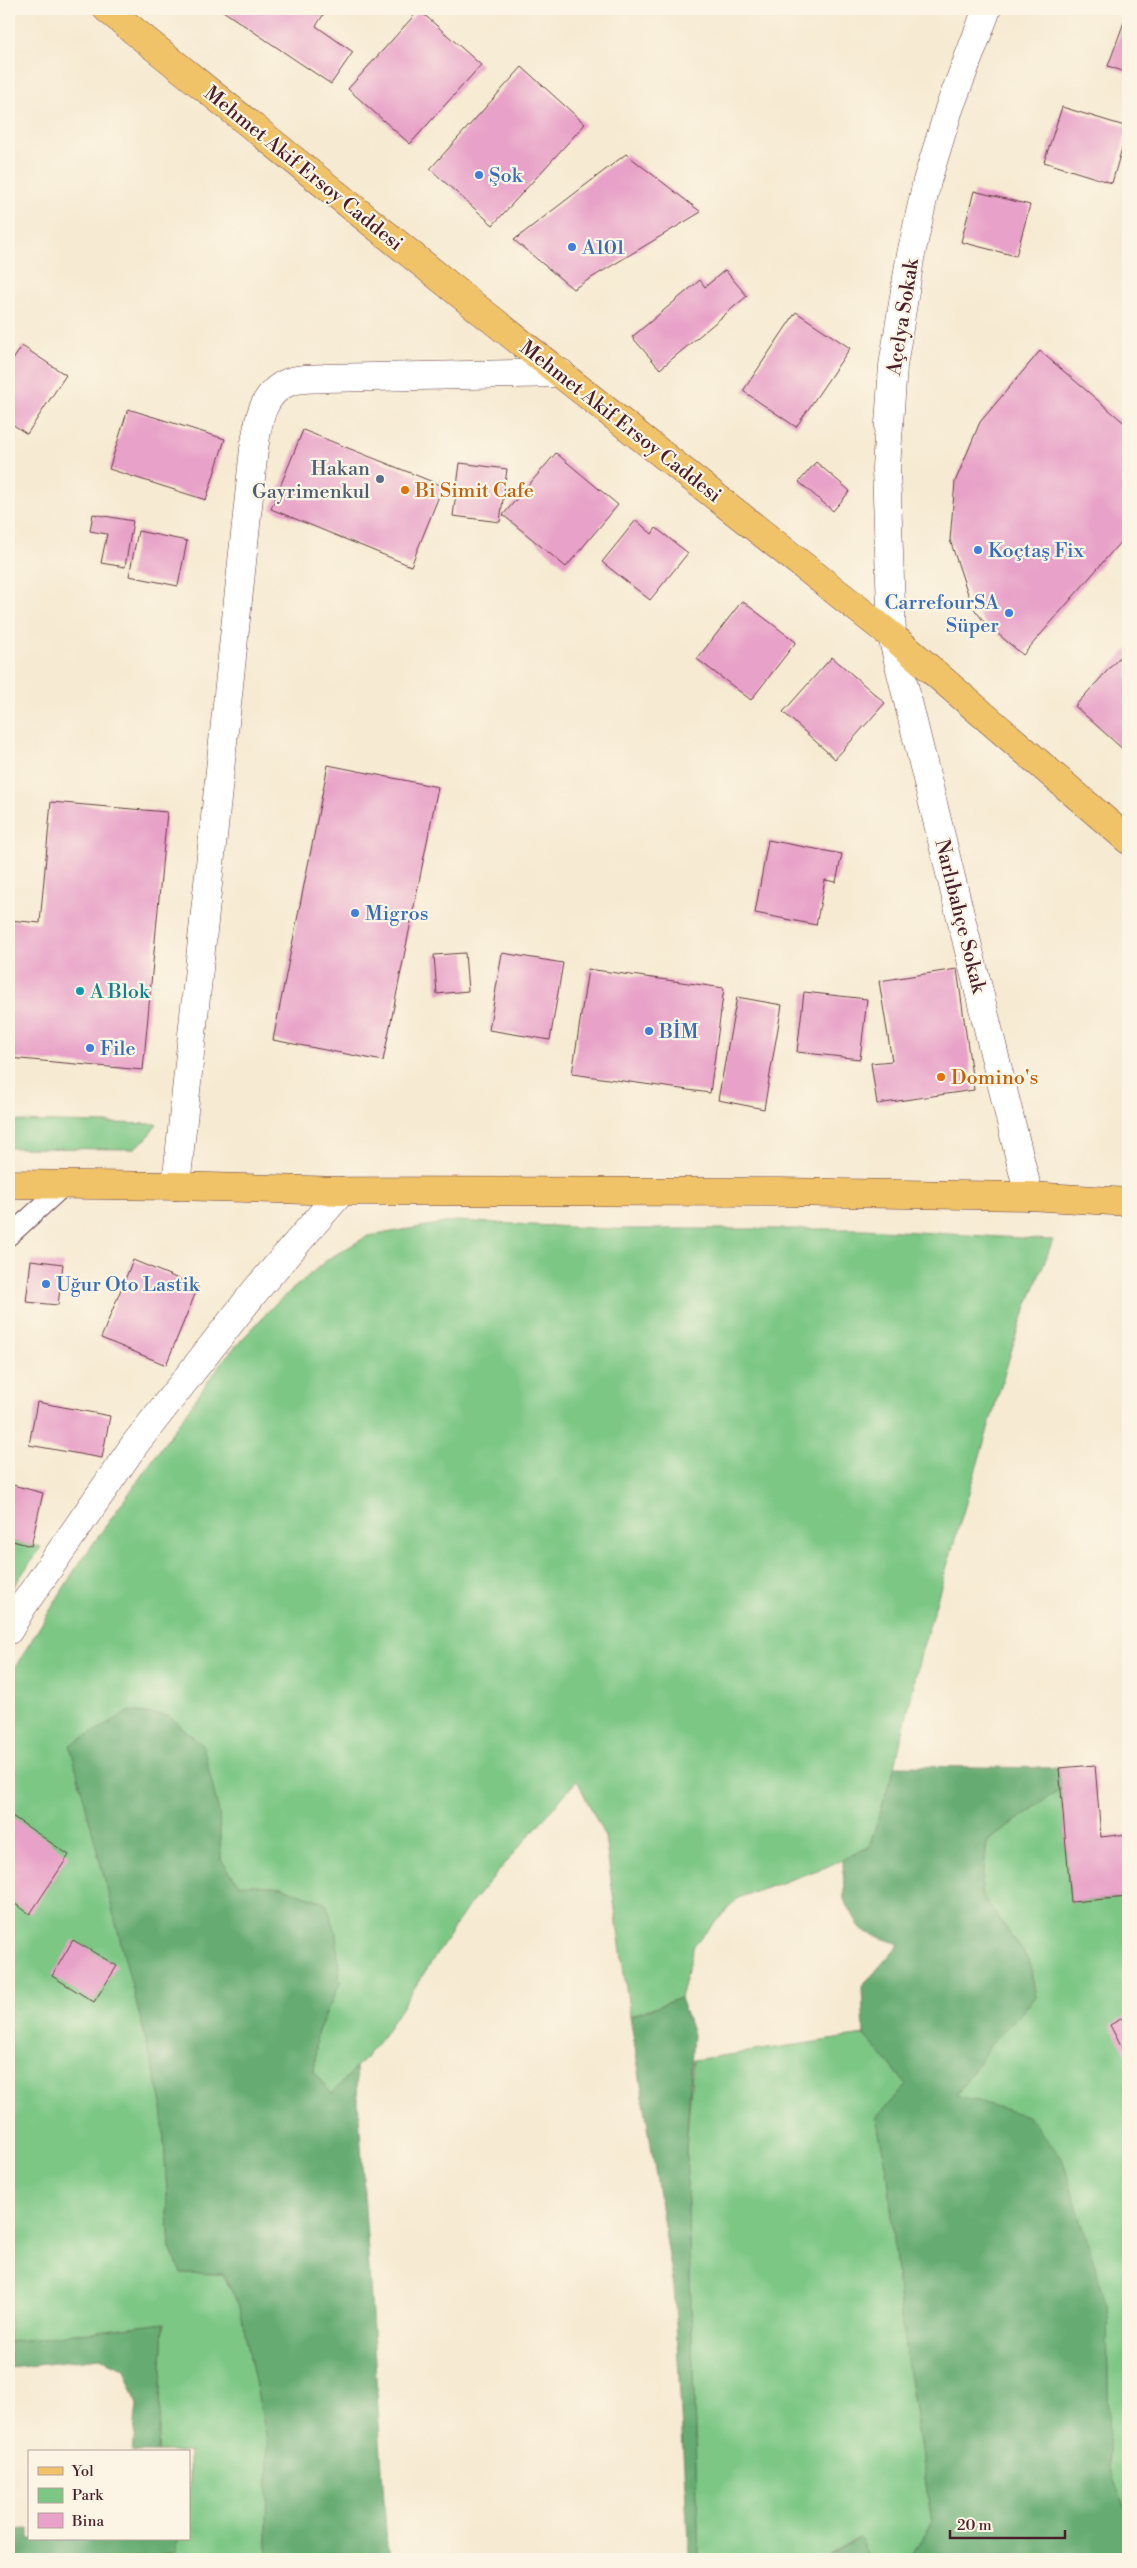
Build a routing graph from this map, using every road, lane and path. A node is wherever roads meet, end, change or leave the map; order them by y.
1 (107, 9) edge
2 (987, 9) edge
3 (560, 373) junction
4 (892, 636) junction
5 (1128, 840) edge
6 (9, 1184) edge
7 (65, 1185) junction
8 (176, 1186) junction
9 (342, 1191) junction
10 (1029, 1196) junction
11 (1128, 1202) edge
12 (9, 1236) edge
13 (9, 1630) edge

1 - 3 main road, Mehmet Akif Ersoy Caddesi
2 - 4 street, Açelya Sokak
3 - 4 main road, Mehmet Akif Ersoy Caddesi
3 - 8 street
4 - 5 main road, Mehmet Akif Ersoy Caddesi
4 - 10 street, Narlıbahçe Sokak
6 - 7 main road
7 - 8 main road
7 - 12 lane
8 - 9 main road
9 - 10 main road
9 - 13 street
10 - 11 main road

